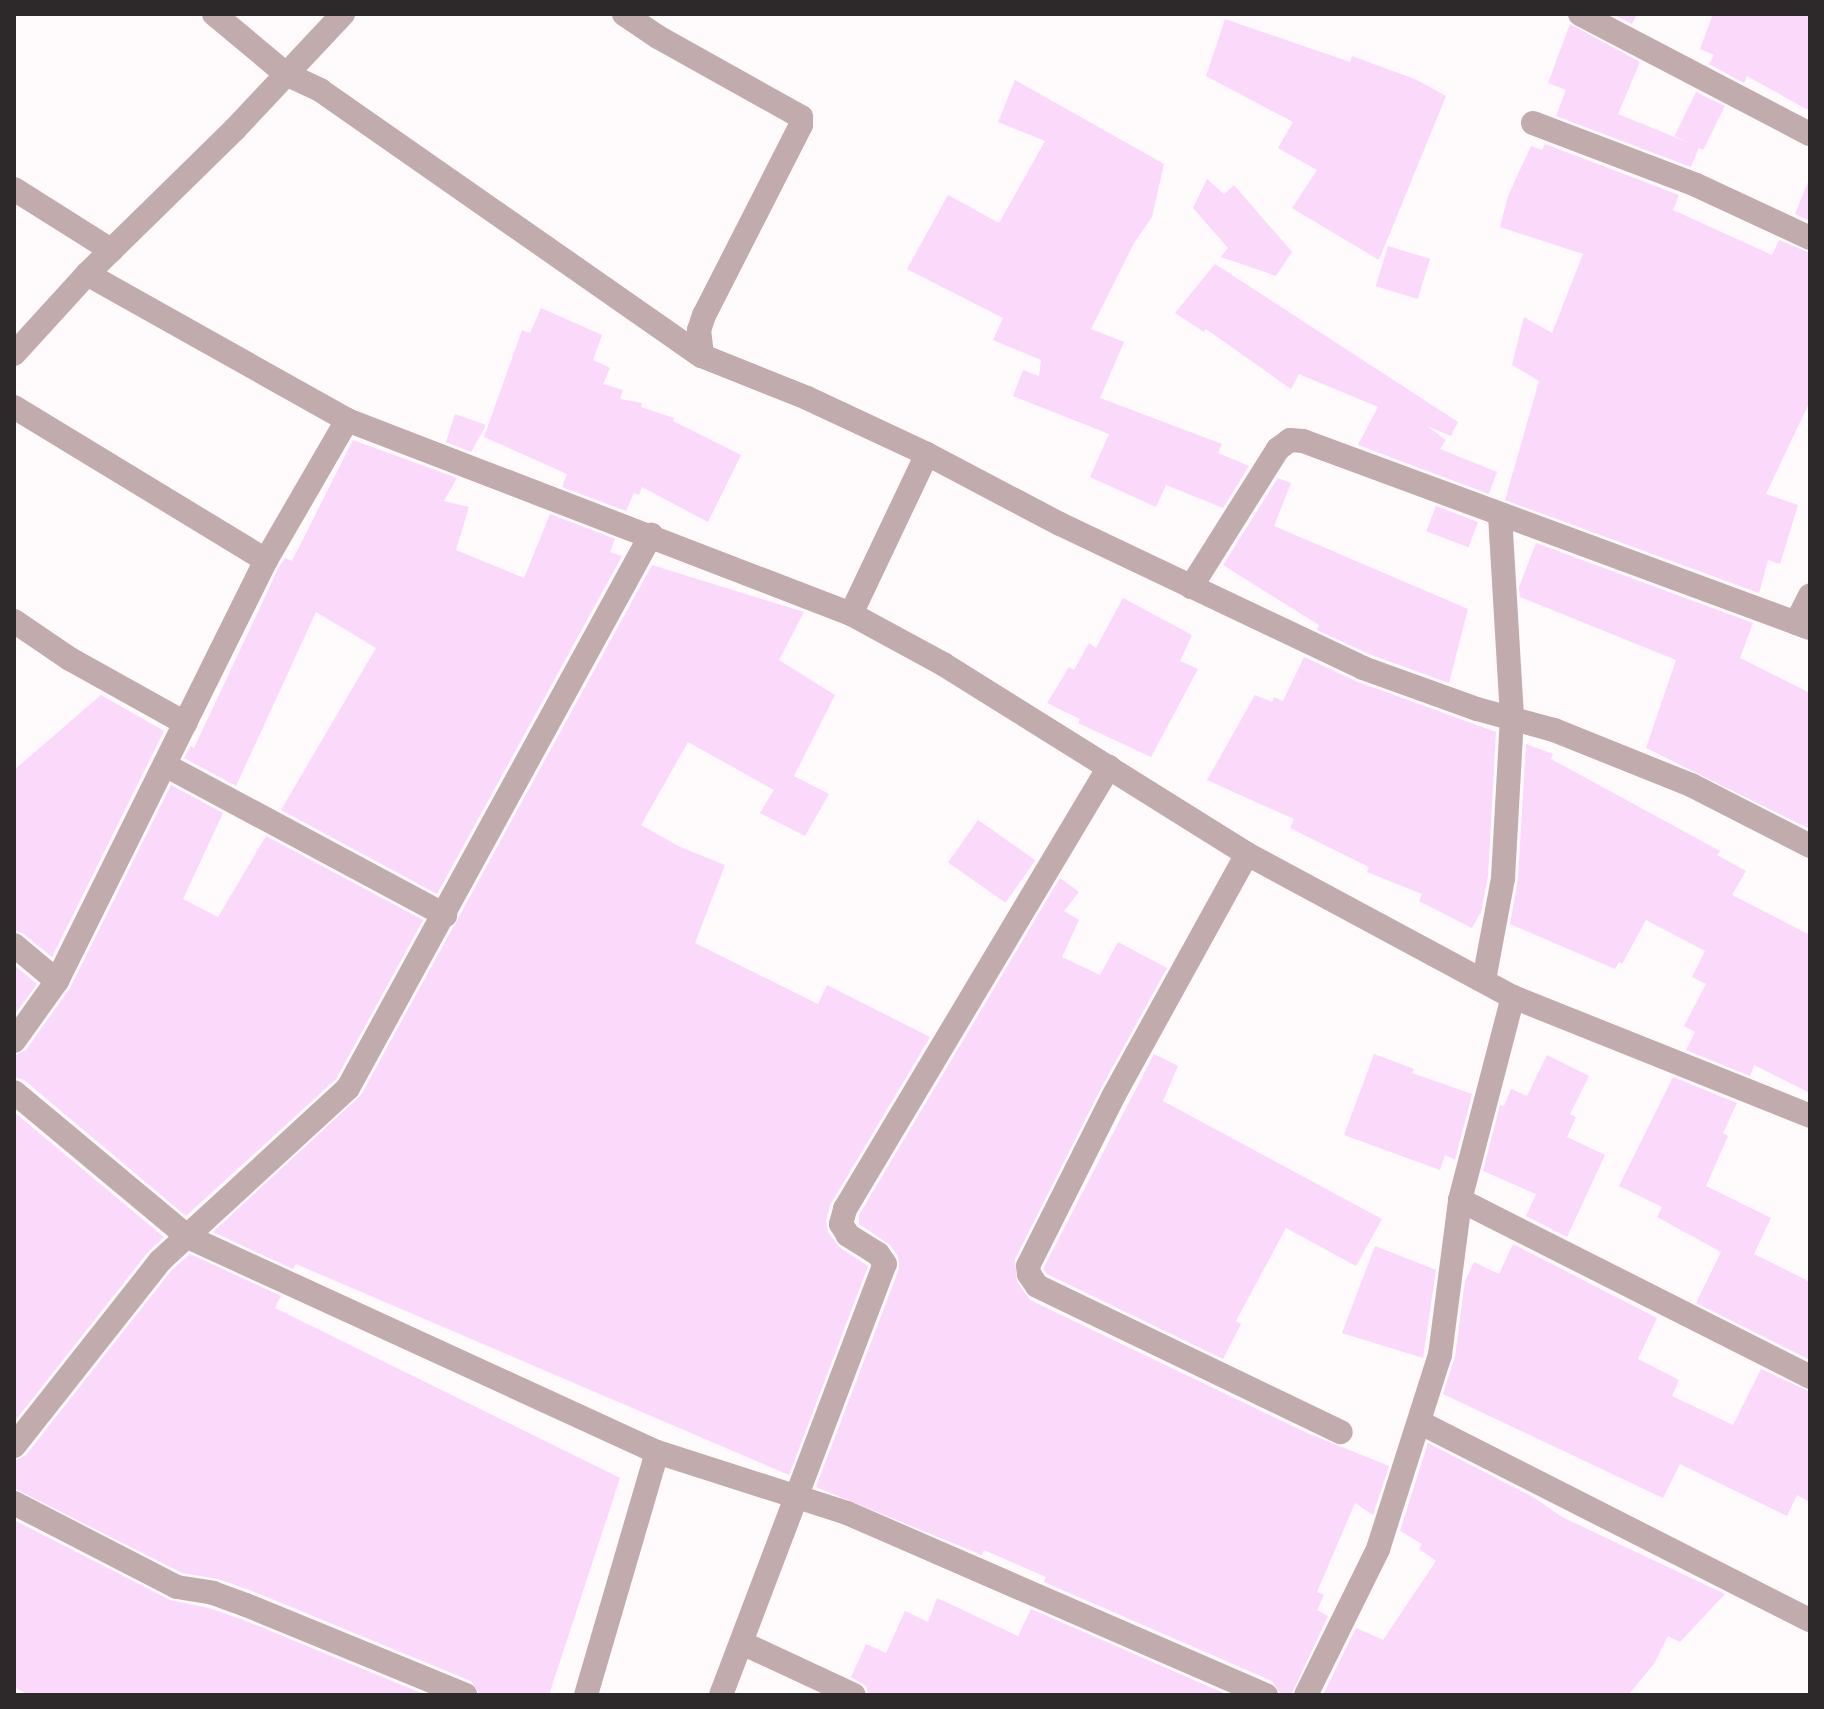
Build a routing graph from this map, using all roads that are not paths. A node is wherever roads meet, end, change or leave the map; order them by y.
1 (214, 14) edge
2 (343, 14) edge
3 (624, 14) edge
4 (1580, 14) edge
5 (286, 74) junction
6 (1533, 123) dead end
7 (1810, 134) edge
8 (14, 189) edge
9 (1810, 238) edge
10 (111, 250) junction
11 (87, 274) junction
12 (14, 354) edge
13 (702, 356) junction
14 (14, 407) edge
15 (347, 420) junction
16 (927, 454) junction
17 (1500, 516) junction
18 (651, 535) junction
19 (266, 560) junction
20 (1191, 587) junction
21 (1810, 595) edge
22 (851, 614) junction
23 (14, 621) edge
24 (1803, 626) edge
25 (1512, 717) junction
26 (185, 723) junction
27 (165, 765) junction
28 (1109, 767) junction
29 (1810, 846) edge
30 (1247, 854) junction
31 (445, 915) junction
32 (14, 945) edge
33 (1484, 980) junction
34 (57, 981) junction
35 (1513, 997) junction
36 (14, 1041) edge
37 (14, 1092) edge
38 (1810, 1116) edge
39 (1460, 1200) junction
40 (188, 1237) junction
41 (1810, 1377) edge
42 (1419, 1422) junction
43 (1341, 1432) dead end
44 (14, 1446) edge
45 (657, 1452) junction
46 (797, 1497) junction
47 (14, 1503) edge
48 (1810, 1620) edge
49 (742, 1643) junction
50 (465, 1695) edge
51 (586, 1695) edge
52 (721, 1695) edge
53 (854, 1695) edge
54 (1266, 1695) edge
55 (1306, 1695) edge

1 - 5 street
2 - 5 street
3 - 13 street
4 - 7 street
5 - 10 street
5 - 13 street
6 - 9 street
8 - 10 street
10 - 11 street
11 - 12 street
11 - 15 street
13 - 16 street
14 - 19 street
15 - 18 street
15 - 19 street
16 - 20 street
16 - 22 street
17 - 20 street
17 - 24 street
17 - 25 street
18 - 22 street
18 - 31 street
19 - 26 street
20 - 25 street
21 - 24 street
22 - 28 street
23 - 26 street
25 - 29 street
25 - 33 street
26 - 27 street
27 - 31 street
27 - 34 street
28 - 30 street
28 - 46 street
30 - 33 street
30 - 43 street
31 - 40 street
32 - 34 street
33 - 35 street
34 - 36 street
35 - 38 street
35 - 39 street
37 - 40 street
39 - 41 street
39 - 42 street
40 - 44 street
40 - 45 street
42 - 48 street
42 - 55 street
45 - 46 street
45 - 51 street
46 - 49 street
46 - 54 street
47 - 50 street
49 - 52 street
49 - 53 street

